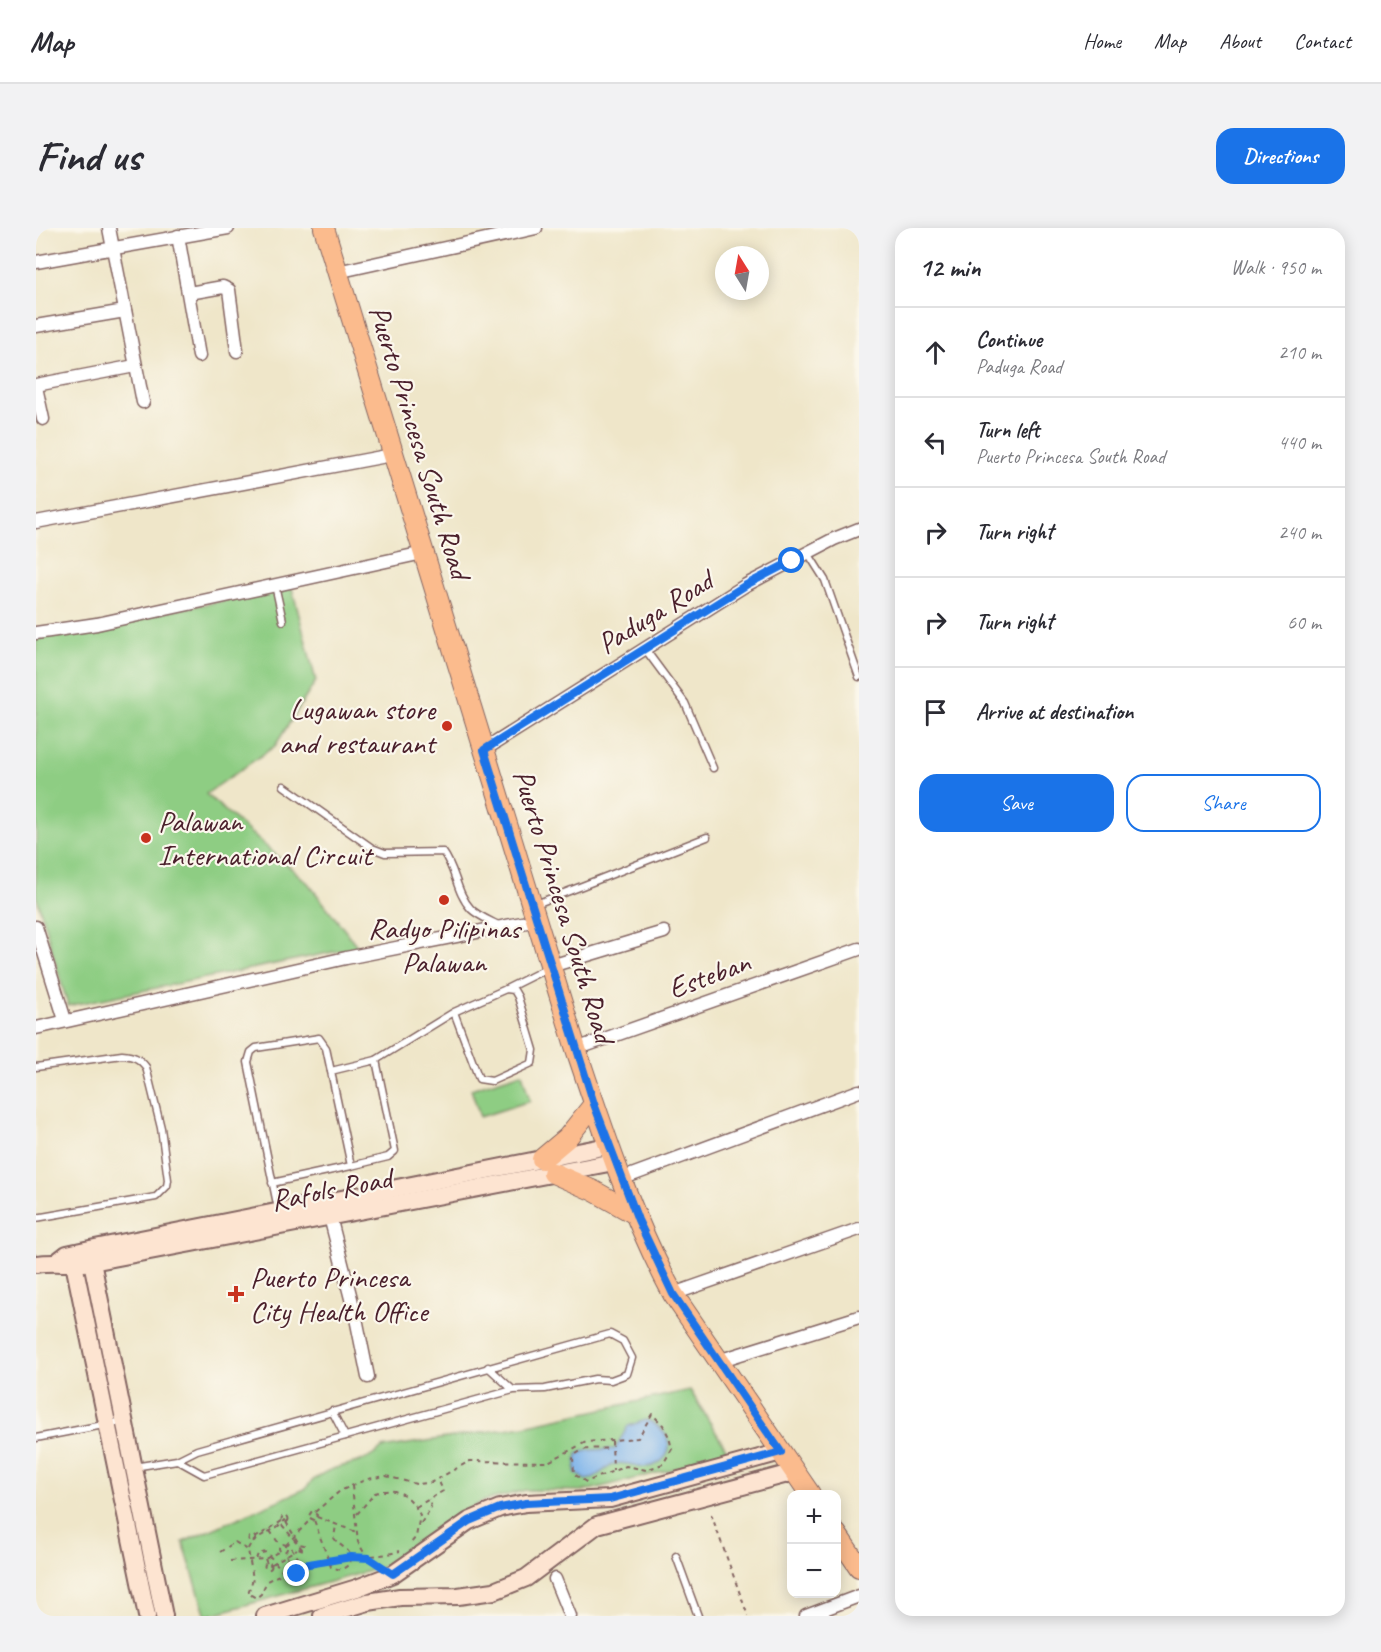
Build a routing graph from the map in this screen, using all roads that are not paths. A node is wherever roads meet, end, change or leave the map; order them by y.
1 (109, 228) edge
2 (228, 228) edge
3 (324, 228) edge
4 (536, 228) edge
5 (178, 236) junction
6 (113, 247) junction
7 (36, 262) edge
8 (337, 272) junction
9 (189, 293) junction
10 (125, 311) junction
11 (36, 326) edge
12 (237, 351) dead end
13 (199, 356) dead end
14 (135, 366) junction
15 (36, 386) edge
16 (143, 402) dead end
17 (43, 419) dead end
18 (392, 455) junction
19 (36, 522) edge
20 (859, 529) edge
21 (423, 553) junction
22 (807, 553) junction
23 (275, 584) junction
24 (283, 621) dead end
25 (36, 633) edge
26 (644, 649) junction
27 (859, 677) edge
28 (484, 750) junction
29 (713, 768) dead end
30 (284, 786) dead end
31 (707, 837) dead end
32 (535, 913) junction
33 (36, 927) edge
34 (502, 927) junction
35 (664, 932) dead end
36 (859, 949) edge
37 (39, 952) edge
38 (551, 966) junction
39 (506, 989) junction
40 (454, 1012) junction
41 (65, 1020) junction
42 (36, 1028) edge
43 (576, 1049) junction
44 (376, 1060) junction
45 (36, 1067) edge
46 (331, 1071) junction
47 (859, 1091) edge
48 (594, 1104) junction
49 (614, 1162) junction
50 (351, 1166) junction
51 (547, 1166) junction
52 (272, 1183) junction
53 (328, 1210) junction
54 (278, 1212) junction
55 (635, 1214) junction
56 (36, 1218) edge
57 (859, 1229) edge
58 (91, 1256) junction
59 (68, 1260) junction
60 (36, 1264) edge
61 (673, 1294) junction
62 (859, 1317) edge
63 (718, 1361) junction
64 (488, 1367) junction
65 (368, 1377) dead end
66 (513, 1390) junction
67 (332, 1411) junction
68 (124, 1421) junction
69 (106, 1424) junction
70 (345, 1436) junction
71 (36, 1438) edge
72 (781, 1452) junction
73 (177, 1460) junction
74 (133, 1468) junction
75 (795, 1472) junction
76 (807, 1490) edge
77 (579, 1502) junction
78 (586, 1532) junction
79 (841, 1539) edge
80 (676, 1556) dead end
81 (859, 1567) edge
82 (393, 1574) junction
83 (555, 1579) dead end
84 (859, 1596) edge
85 (400, 1597) junction
86 (147, 1616) edge
87 (164, 1616) edge
88 (265, 1616) edge
89 (322, 1616) edge
90 (570, 1616) edge
91 (698, 1616) edge
92 (806, 1616) edge

1 - 6 street
2 - 5 street
3 - 8 main road, Puerto Princesa South Road
4 - 8 street
5 - 6 street
5 - 9 street
6 - 7 street
6 - 10 street
8 - 18 main road, Puerto Princesa South Road
9 - 12 street
9 - 13 street
10 - 11 street
10 - 14 street
14 - 15 street
14 - 16 street
15 - 17 street
18 - 19 street
18 - 21 main road, Puerto Princesa South Road
20 - 22 street, Paduga Road
21 - 23 street
21 - 28 main road, Puerto Princesa South Road
22 - 26 street, Paduga Road
22 - 27 lane
23 - 24 lane
23 - 25 street
26 - 28 street, Paduga Road
26 - 29 lane
28 - 32 main road, Puerto Princesa South Road
30 - 34 lane
31 - 32 lane
32 - 34 street
32 - 38 main road, Puerto Princesa South Road
33 - 37 street
34 - 41 street
35 - 38 street
36 - 43 street, Esteban
37 - 41 street
38 - 39 lane
38 - 43 main road, Puerto Princesa South Road
39 - 40 lane
39 - 40 lane
40 - 44 lane
41 - 42 street
43 - 48 main road, Puerto Princesa South Road
44 - 46 lane
44 - 50 lane
45 - 56 lane
46 - 50 lane
46 - 52 lane
47 - 49 street
48 - 49 main road, Puerto Princesa South Road
48 - 51 main road
49 - 51 street, Rafols Road
49 - 55 main road, Puerto Princesa South Road
50 - 52 lane
51 - 53 street, Rafols Road
51 - 55 main road
52 - 54 lane
53 - 54 street, Rafols Road
53 - 58 street, Rafols Road
53 - 65 street
54 - 58 street, Rafols Road
55 - 61 main road, Puerto Princesa South Road
57 - 61 street
58 - 59 street, Rafols Road
58 - 68 street
59 - 60 street, Rafols Road
59 - 69 street
61 - 63 main road, Puerto Princesa South Road
62 - 63 street
63 - 72 main road, Puerto Princesa South Road
64 - 66 lane
64 - 66 lane
64 - 67 lane
66 - 70 lane
67 - 70 lane
67 - 73 lane
68 - 69 lane
68 - 74 street
69 - 71 lane
69 - 86 street
70 - 73 lane
72 - 75 main road, Puerto Princesa South Road
72 - 77 street
73 - 74 lane
74 - 87 street
75 - 76 main road, Puerto Princesa South Road
75 - 78 street
77 - 78 street
77 - 82 street
78 - 85 street
79 - 81 main road
80 - 91 lane
82 - 85 street
82 - 88 street
83 - 90 street
84 - 92 street
85 - 89 street

